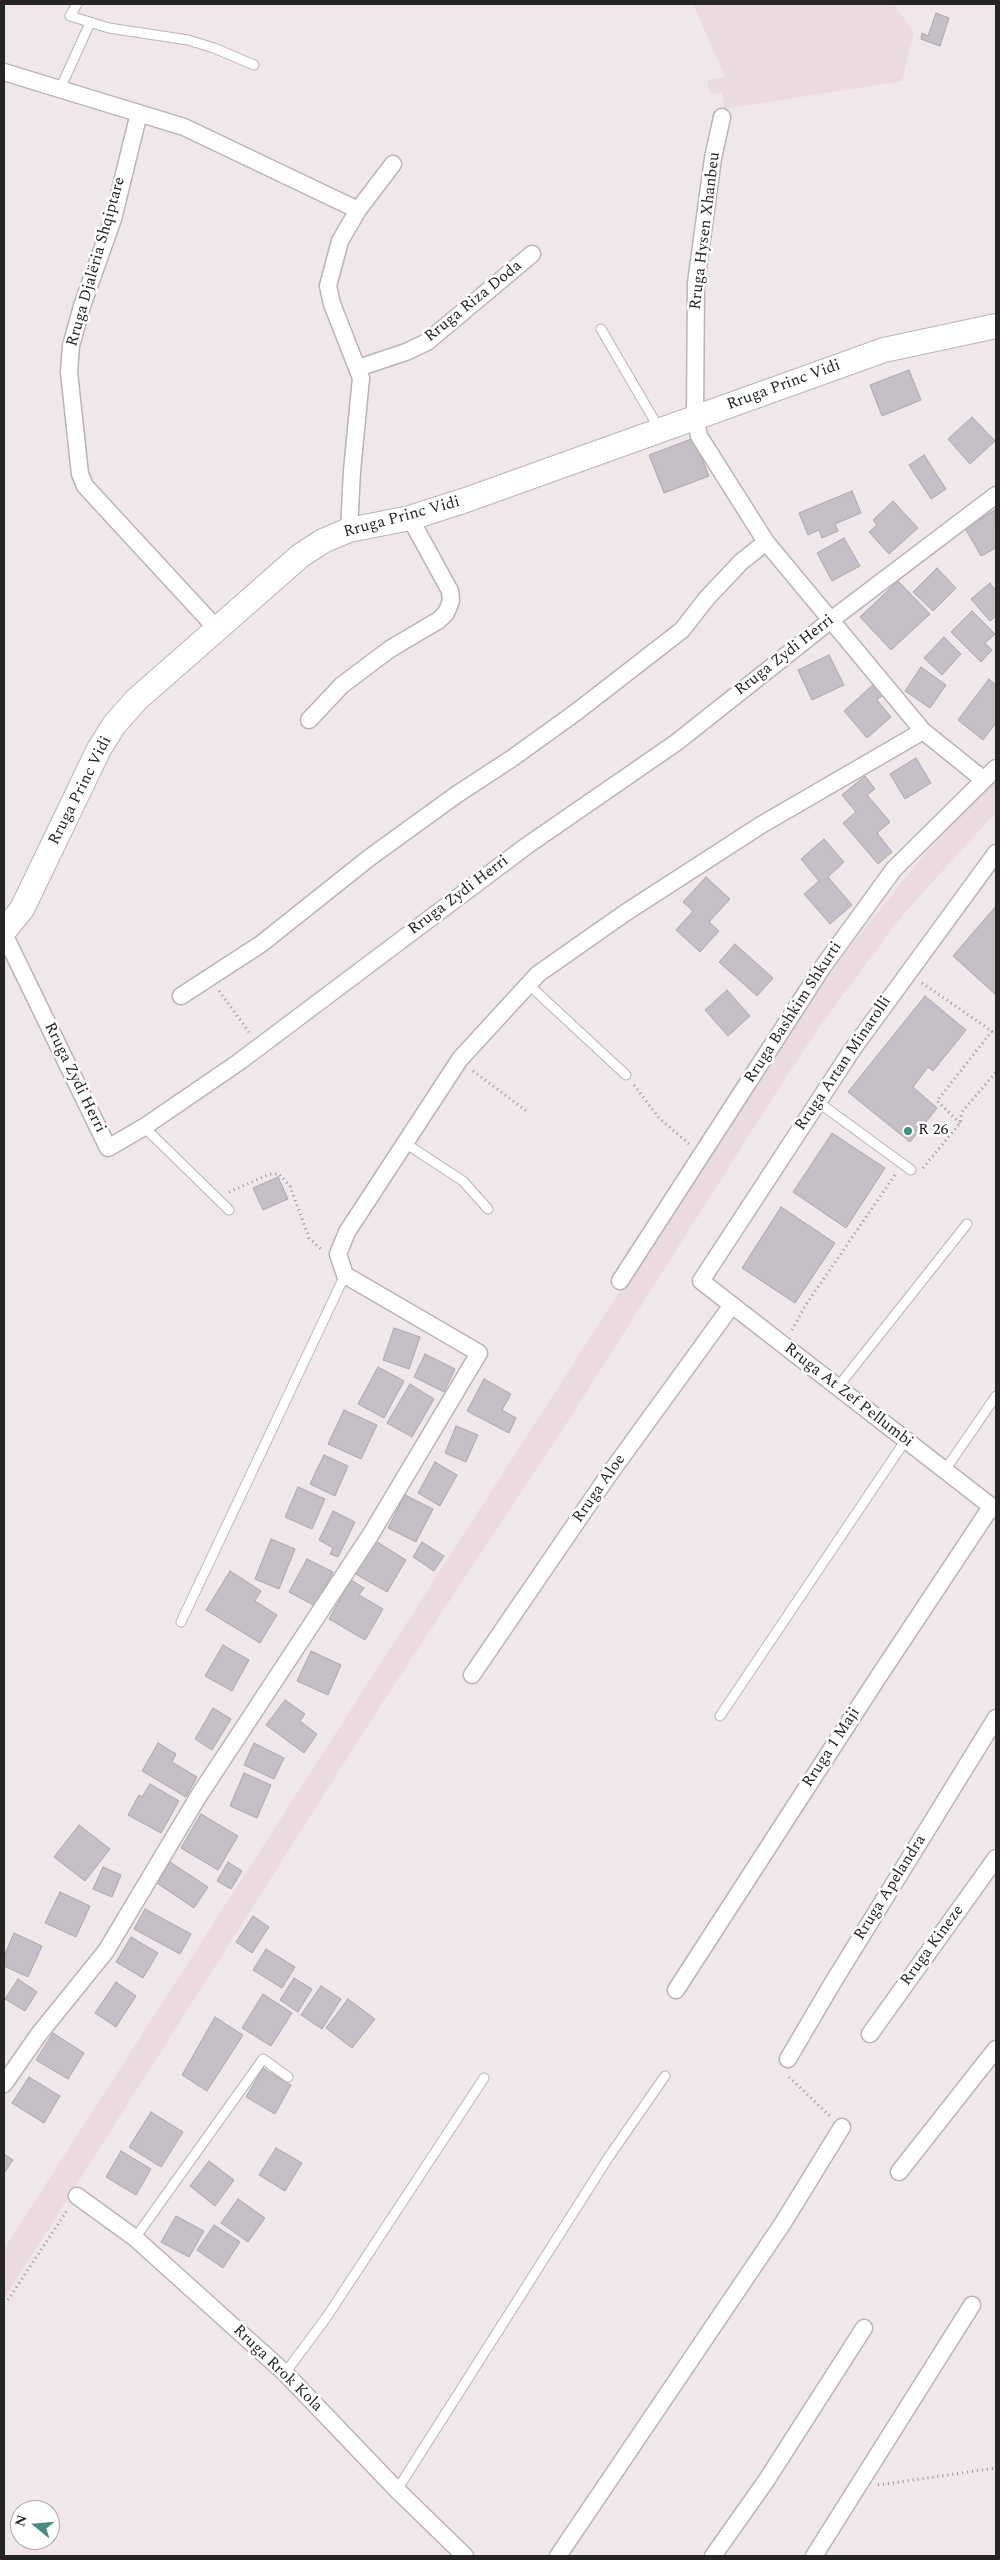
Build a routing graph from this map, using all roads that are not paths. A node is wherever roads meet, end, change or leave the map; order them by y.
1 (77, 4) edge
2 (90, 23) junction
3 (254, 65) dead end
4 (4, 72) edge
5 (60, 89) junction
6 (139, 113) junction
7 (722, 117) dead end
8 (393, 164) dead end
9 (358, 210) junction
10 (532, 254) dead end
11 (996, 326) edge
12 (601, 329) dead end
13 (358, 368) junction
14 (695, 418) junction
15 (661, 431) junction
16 (996, 495) edge
17 (410, 518) junction
18 (349, 530) junction
19 (766, 542) junction
20 (831, 620) junction
21 (217, 630) junction
22 (309, 720) dead end
23 (923, 731) junction
24 (996, 768) edge
25 (984, 780) junction
26 (996, 853) edge
27 (4, 933) edge
28 (529, 985) junction
29 (181, 996) dead end
30 (626, 1075) road end
31 (818, 1102) junction
32 (144, 1128) junction
33 (405, 1143) junction
34 (911, 1170) road end
35 (488, 1209) dead end
36 (229, 1210) dead end
37 (967, 1224) dead end
38 (345, 1275) junction
39 (620, 1281) dead end
40 (701, 1281) joint
41 (732, 1306) junction
42 (837, 1388) junction
43 (996, 1396) edge
44 (906, 1441) junction
45 (945, 1470) junction
46 (994, 1509) edge
47 (180, 1622) dead end
48 (472, 1675) dead end
49 (720, 1716) dead end
50 (996, 1718) edge
51 (996, 1858) edge
52 (676, 1990) dead end
53 (870, 2034) dead end
54 (996, 2049) edge
55 (788, 2059) road end
56 (665, 2076) dead end
57 (288, 2077) dead end
58 (484, 2078) dead end
59 (4, 2084) edge
60 (842, 2127) road end
61 (899, 2172) dead end
62 (77, 2196) road end
63 (136, 2238) junction
64 (972, 2305) dead end
65 (864, 2328) dead end
66 (285, 2373) junction
67 (397, 2490) junction
68 (465, 2556) edge
69 (558, 2556) edge
70 (713, 2556) edge
71 (814, 2556) edge

1 - 2 lane
2 - 3 lane
2 - 5 lane
4 - 5 street
5 - 6 street
6 - 9 street
6 - 21 street, Rruga Djalëria Shqiptare
7 - 14 street, Rruga Hysen Xhanbeu
8 - 9 street
9 - 13 street
10 - 13 street, Rruga Riza Doda
11 - 14 street, Rruga Princ Vidi
12 - 15 lane
13 - 18 street
14 - 15 street, Rruga Princ Vidi
14 - 19 street, Rruga Hysen Xhanbeu
15 - 17 street, Rruga Princ Vidi
16 - 20 street, Rruga Zydi Herri
17 - 18 street, Rruga Princ Vidi
17 - 22 street
18 - 21 street, Rruga Princ Vidi
19 - 20 street, Rruga Hysen Xhanbeu
19 - 29 street
20 - 23 street, Rruga Hysen Xhanbeu
20 - 32 street, Rruga Zydi Herri
21 - 27 street, Rruga Princ Vidi
23 - 25 street, Rruga Hysen Xhanbeu
23 - 28 street
24 - 25 street, Rruga Bashkim Shkurti
25 - 39 street, Rruga Bashkim Shkurti
26 - 31 street, Rruga Artan Minarolli
27 - 32 street, Rruga Zydi Herri
28 - 30 lane
28 - 33 street
31 - 34 lane
31 - 40 street, Rruga Artan Minarolli
32 - 36 lane
33 - 35 lane
33 - 38 street
37 - 42 lane
38 - 47 lane
38 - 59 street
40 - 41 street, Rruga At Zef Pellumbi
41 - 42 street, Rruga At Zef Pellumbi
41 - 48 street, Rruga Aloe
42 - 44 street, Rruga At Zef Pellumbi
43 - 45 lane
44 - 45 street, Rruga At Zef Pellumbi
44 - 49 lane
45 - 46 street, Rruga At Zef Pellumbi
46 - 52 street, Rruga 1 Maji
50 - 55 street, Rruga Apelandra
51 - 53 street, Rruga Kineze
54 - 61 street
56 - 67 lane
57 - 63 lane
58 - 66 lane
60 - 69 street
62 - 63 street, Rruga Rrok Kola
63 - 66 street, Rruga Rrok Kola
64 - 71 street
65 - 70 street
66 - 67 street, Rruga Rrok Kola
67 - 68 street, Rruga Rrok Kola

